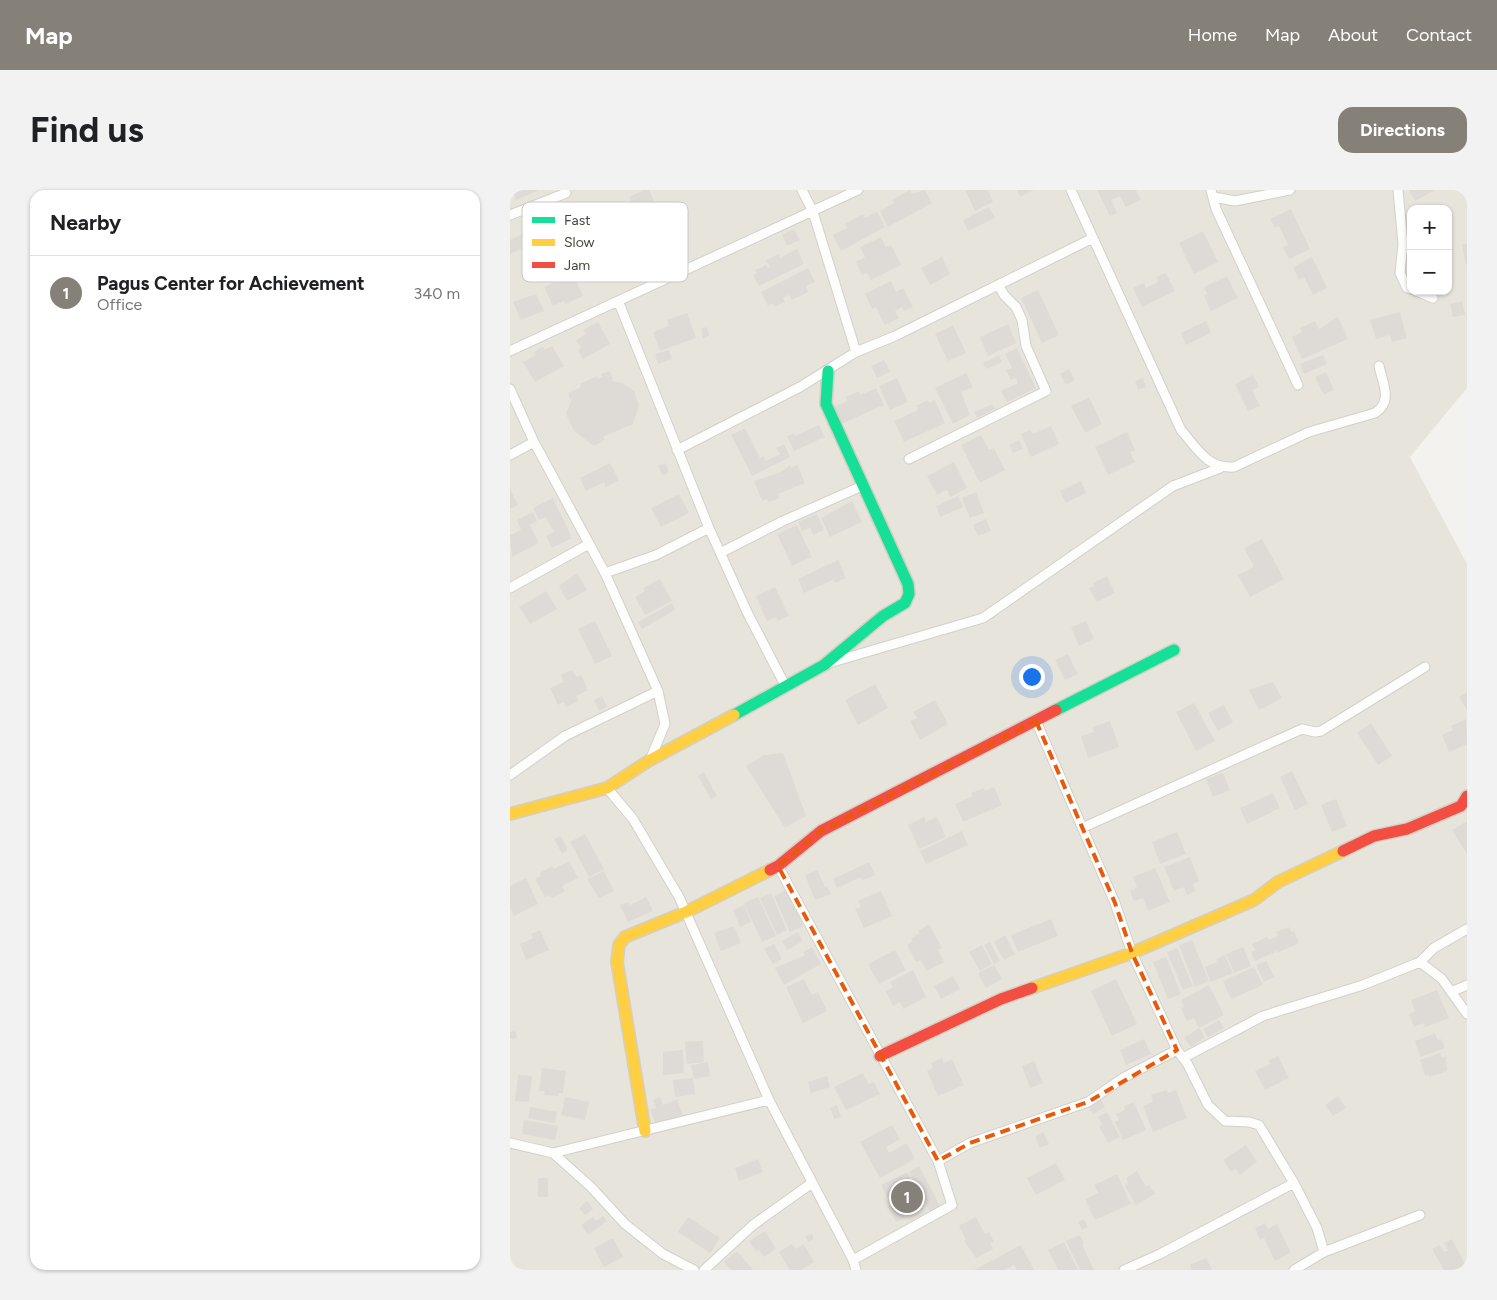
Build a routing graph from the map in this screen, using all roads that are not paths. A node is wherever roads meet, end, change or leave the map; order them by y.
1 (802, 190) edge
2 (858, 190) edge
3 (1071, 190) edge
4 (1290, 190) edge
5 (1398, 190) edge
6 (566, 193) dead end
7 (1213, 194) edge
8 (543, 202) edge
9 (522, 210) edge
10 (812, 212) junction
11 (510, 215) edge
12 (1093, 238) junction
13 (688, 270) edge
14 (664, 282) edge
15 (999, 286) junction
16 (1407, 288) edge
17 (1426, 295) edge
18 (1433, 298) dead end
19 (619, 303) junction
20 (511, 348) edge
21 (856, 352) junction
22 (1379, 366) dead end
23 (828, 371) junction
24 (1298, 385) dead end
25 (510, 389) edge
26 (534, 442) junction
27 (677, 450) junction
28 (510, 455) edge
29 (909, 458) dead end
30 (1220, 468) junction
31 (862, 486) junction
32 (709, 528) junction
33 (589, 544) junction
34 (722, 552) junction
35 (605, 574) junction
36 (510, 588) edge
37 (1174, 650) dead end
38 (824, 664) junction
39 (1425, 667) dead end
40 (786, 687) junction
41 (658, 691) junction
42 (1036, 721) junction
43 (650, 760) junction
44 (510, 775) edge
45 (608, 788) junction
46 (1467, 796) edge
47 (510, 814) edge
48 (1082, 828) junction
49 (778, 866) junction
50 (686, 912) junction
51 (1467, 929) edge
52 (1132, 953) junction
53 (1420, 962) junction
54 (1467, 985) edge
55 (1451, 992) junction
56 (1467, 1014) edge
57 (1177, 1050) junction
58 (880, 1056) junction
59 (1183, 1058) junction
60 (769, 1100) junction
61 (645, 1131) junction
62 (510, 1142) edge
63 (553, 1153) junction
64 (938, 1161) junction
65 (812, 1183) junction
66 (1294, 1183) junction
67 (1420, 1215) dead end
68 (1324, 1252) junction
69 (853, 1260) junction
70 (1306, 1267) edge
71 (694, 1270) edge
72 (704, 1270) edge
73 (856, 1270) edge
74 (1124, 1270) edge
75 (1294, 1270) edge

1 - 10 street
2 - 10 street
3 - 12 street
4 - 7 street
5 - 16 street
6 - 8 street
7 - 24 street
9 - 11 street
10 - 13 street
10 - 21 street
12 - 15 street
12 - 30 street
14 - 19 street
15 - 21 street
15 - 29 street
17 - 18 street
19 - 20 street
19 - 27 street
21 - 23 street
22 - 30 street
23 - 27 street
23 - 31 street
25 - 26 street
26 - 28 street
26 - 33 street
27 - 32 street
30 - 38 street
31 - 34 street
31 - 38 street
32 - 34 street
32 - 35 street
33 - 35 street
33 - 36 street
34 - 40 street
35 - 41 street
37 - 42 street
38 - 40 street
39 - 48 street
40 - 43 street
41 - 43 street
41 - 44 street
42 - 48 street
42 - 49 street
43 - 45 street
45 - 47 street
45 - 50 street
46 - 52 street
48 - 52 street
49 - 50 street
49 - 58 street
50 - 60 street
50 - 61 street
51 - 53 street
52 - 57 street
52 - 58 street
53 - 55 street
53 - 59 street
54 - 55 street
55 - 56 street
57 - 59 street
57 - 64 street
58 - 64 street
59 - 66 street
60 - 61 street
60 - 65 street
61 - 63 street
62 - 63 street
63 - 71 street
64 - 69 street
65 - 69 street
65 - 72 street
66 - 68 street
66 - 74 street
67 - 68 street
68 - 70 street
69 - 73 street
70 - 75 street

